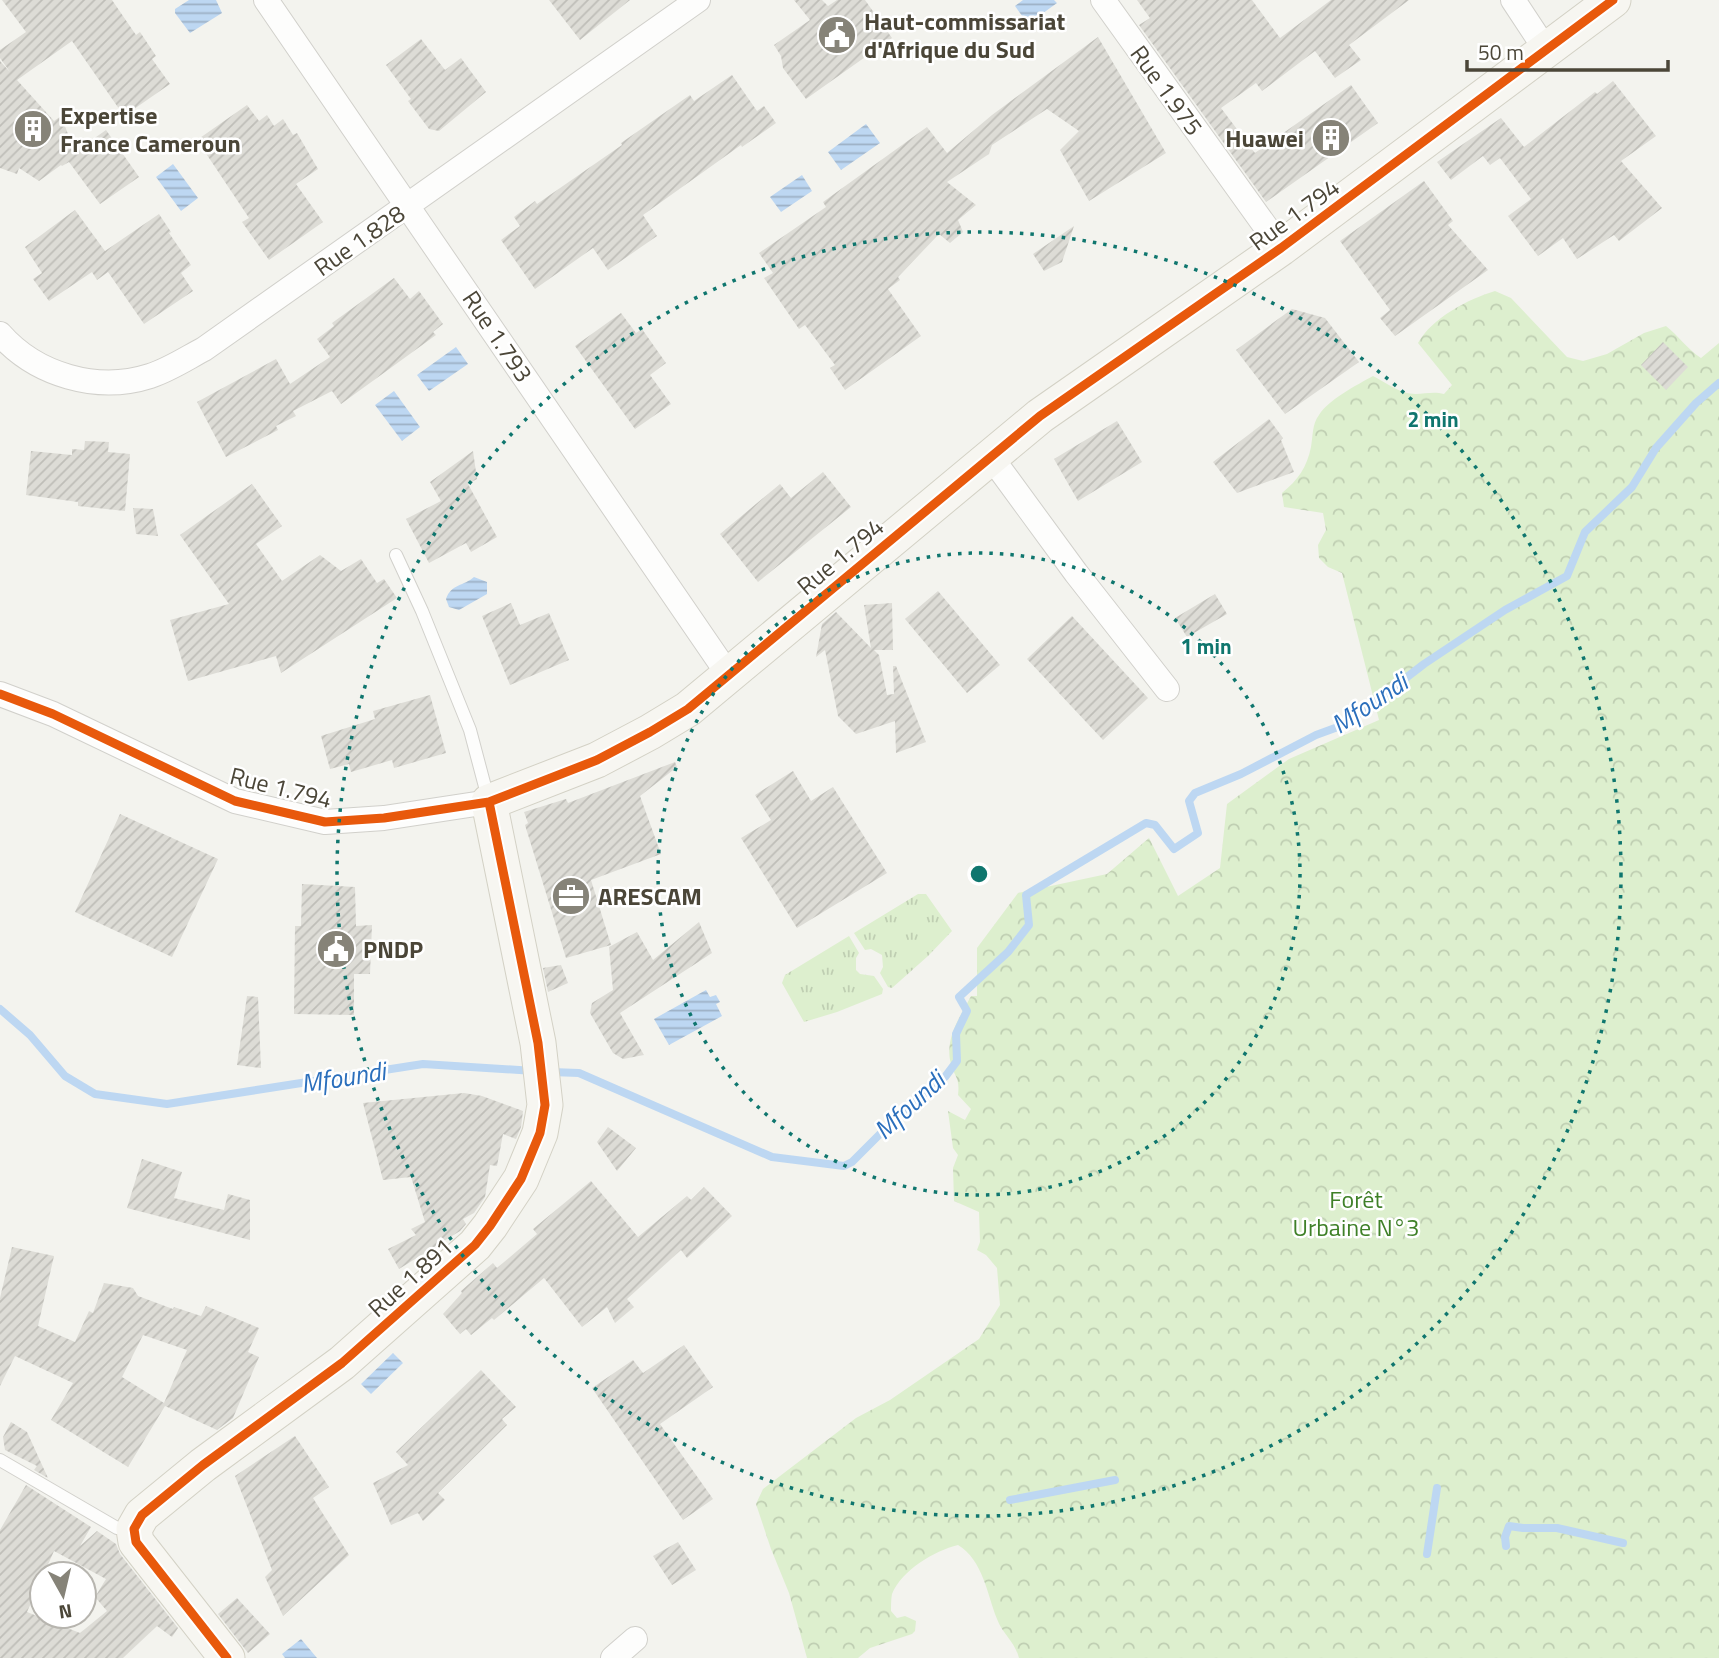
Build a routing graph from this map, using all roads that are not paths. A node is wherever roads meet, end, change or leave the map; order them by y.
1 (266, 0) edge
2 (698, 0) edge
3 (1102, 0) edge
4 (1513, 0) edge
5 (1613, 0) edge
6 (1546, 50) junction
7 (409, 205) junction
8 (1281, 248) junction
9 (0, 334) edge
10 (991, 457) junction
11 (396, 555) dead end
12 (728, 674) junction
13 (1167, 689) dead end
14 (0, 694) edge
15 (489, 802) junction
16 (0, 1460) edge
17 (134, 1529) junction
18 (635, 1639) dead end
19 (227, 1658) edge
20 (613, 1658) edge

1 - 7 street, Rue 1.793
2 - 7 street, Rue 1.828
3 - 8 street, Rue 1.975
4 - 6 street
5 - 6 street, Rue 1.794
6 - 8 street, Rue 1.794
7 - 9 street, Rue 1.828
7 - 12 street, Rue 1.793
8 - 10 street, Rue 1.794
10 - 12 street, Rue 1.794
10 - 13 street
11 - 15 lane
12 - 15 street, Rue 1.794
14 - 15 street, Rue 1.794
15 - 17 street, Rue 1.891
16 - 17 lane
17 - 19 street
18 - 20 street

